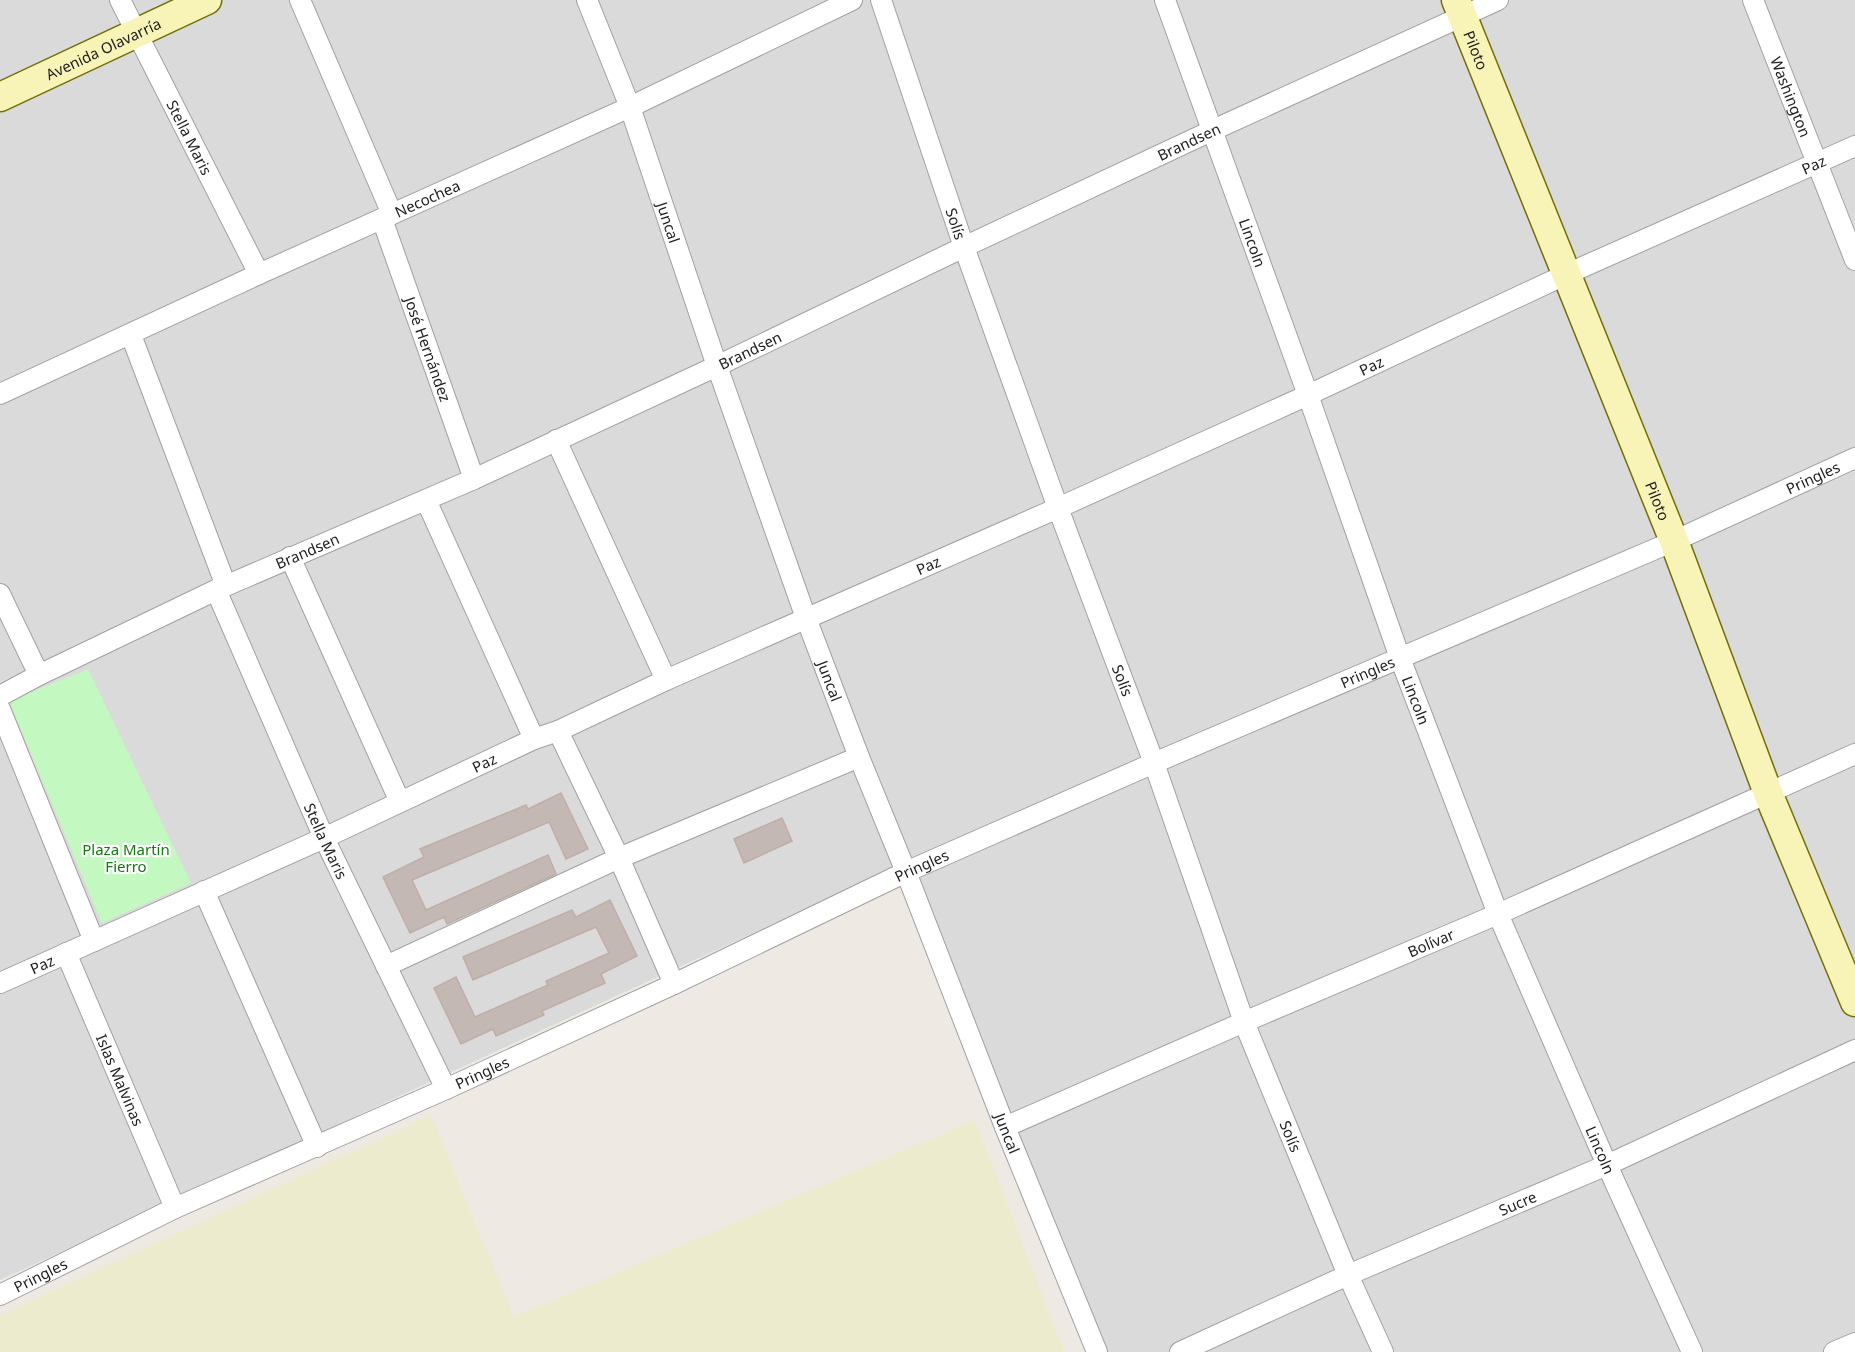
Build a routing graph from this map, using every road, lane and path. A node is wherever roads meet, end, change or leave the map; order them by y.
1 (120, 0) edge
2 (207, 0) edge
3 (300, 0) edge
4 (587, 0) edge
5 (852, 0) edge
6 (881, 0) edge
7 (1165, 0) edge
8 (1498, 0) edge
9 (1753, 0) edge
10 (1460, 8) edge
11 (136, 34) junction
12 (0, 98) edge
13 (630, 107) junction
14 (1211, 131) junction
15 (1855, 146) edge
16 (1817, 163) junction
17 (387, 217) junction
18 (964, 247) junction
19 (1855, 260) edge
20 (259, 274) junction
21 (1568, 274) junction
22 (131, 335) junction
23 (717, 366) junction
24 (0, 394) edge
25 (1308, 395) junction
26 (556, 440) junction
27 (1855, 458) edge
28 (474, 479) junction
29 (426, 500) junction
30 (1058, 508) junction
31 (1674, 541) junction
32 (290, 557) junction
33 (221, 588) junction
34 (0, 594) edge
35 (806, 618) junction
36 (1400, 658) junction
37 (39, 675) junction
38 (666, 680) junction
39 (0, 696) edge
40 (0, 710) edge
41 (558, 731) junction
42 (534, 739) junction
43 (1855, 754) edge
44 (859, 758) junction
45 (1154, 763) junction
46 (1768, 793) junction
47 (400, 802) junction
48 (324, 838) junction
49 (619, 858) junction
50 (906, 872) junction
51 (204, 891) junction
52 (1498, 914) junction
53 (94, 941) junction
54 (66, 952) junction
55 (386, 966) junction
56 (0, 983) edge
57 (674, 984) junction
58 (1855, 1002) edge
59 (1244, 1022) junction
60 (1855, 1050) edge
61 (446, 1089) junction
62 (1005, 1127) junction
63 (317, 1147) junction
64 (1607, 1165) junction
65 (175, 1208) junction
66 (1348, 1275) junction
67 (0, 1295) edge
68 (1855, 1343) edge
69 (1098, 1352) edge
70 (1180, 1352) edge
71 (1383, 1352) edge
72 (1692, 1352) edge
73 (1834, 1352) edge

1 - 11 street, Stella Maris
2 - 11 main road, Avenida Olavarría
3 - 17 street, José Hernández
4 - 13 street, Juncal
5 - 13 street, Necochea
6 - 18 street, Solís
7 - 14 street, Lincoln
8 - 10 street, Brandsen
9 - 16 street, Washington
10 - 14 street, Brandsen
10 - 21 main road, Piloto
11 - 12 main road, Avenida Olavarría
11 - 20 street, Stella Maris
13 - 17 street, Necochea
13 - 23 street, Juncal
14 - 18 street, Brandsen
14 - 25 street, Lincoln
15 - 16 street, Paz
16 - 19 street, Washington
16 - 21 street, Paz
17 - 20 street, Necochea
17 - 28 street, José Hernández
18 - 23 street, Brandsen
18 - 30 street, Solís
20 - 22 street, Necochea
21 - 25 street, Paz
21 - 31 main road, Piloto
22 - 24 street, Necochea
22 - 33 street, Stella Maris
23 - 26 street, Brandsen
23 - 35 street, Juncal
25 - 30 street, Paz
25 - 36 street, Lincoln
26 - 28 street, Brandsen
26 - 38 street
27 - 31 street, Pringles
28 - 29 street, Brandsen
29 - 32 street, Brandsen
29 - 42 street
30 - 35 street, Paz
30 - 45 street, Solís
31 - 36 street, Pringles
31 - 46 main road, Piloto
32 - 33 street, Brandsen
32 - 47 street
33 - 37 street, Brandsen
33 - 48 street, Stella Maris
34 - 37 street
35 - 38 street, Paz
35 - 44 street, Juncal
36 - 45 street, Pringles
36 - 52 street, Lincoln
37 - 39 street, Brandsen
38 - 41 street, Paz
40 - 53 street
41 - 42 street, Paz
41 - 49 street
42 - 47 street, Paz
43 - 46 street, Bolívar
44 - 49 street
44 - 50 street, Juncal
45 - 50 street, Pringles
45 - 59 street, Solís
46 - 52 street, Bolívar
46 - 58 main road, Piloto
47 - 48 street, Paz
48 - 51 street, Paz
48 - 55 street, Stella Maris
49 - 55 street
49 - 57 street
50 - 57 street, Pringles
50 - 62 street, Juncal
51 - 53 street, Paz
51 - 63 street
52 - 59 street, Bolívar
52 - 64 street, Lincoln
53 - 54 street, Paz
54 - 56 street, Paz
54 - 65 street, Islas Malvinas
55 - 61 street, Stella Maris
57 - 61 street, Pringles
59 - 62 street, Bolívar
59 - 66 street, Solís
60 - 64 street, Sucre
61 - 63 street, Pringles
62 - 69 street, Juncal
63 - 65 street, Pringles
64 - 66 street, Sucre
64 - 72 street, Lincoln
65 - 67 street, Pringles
66 - 70 street, Sucre
66 - 71 street, Solís
68 - 73 street

